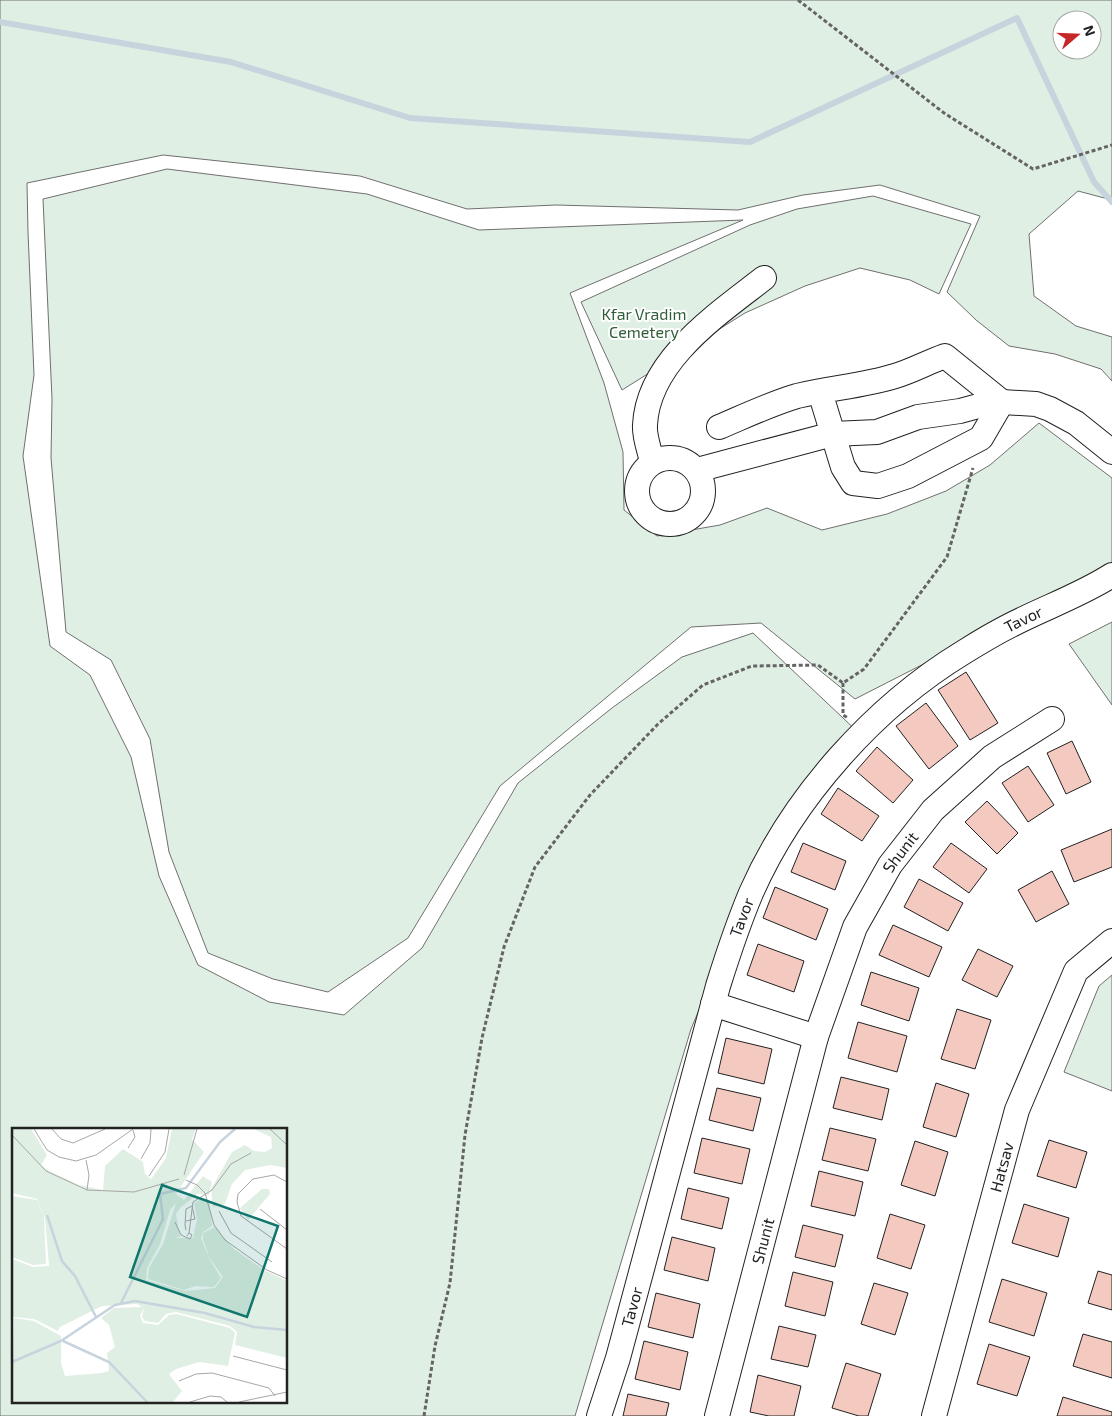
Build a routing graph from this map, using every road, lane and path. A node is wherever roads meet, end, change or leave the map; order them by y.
1 (798, 0) edge
2 (1112, 145) edge
3 (764, 278) dead end
4 (820, 392) junction
5 (1002, 402) junction
6 (719, 427) dead end
7 (833, 434) junction
8 (981, 438) junction
9 (1112, 452) edge
10 (652, 462) junction
11 (697, 470) junction
12 (1112, 575) edge
13 (843, 683) junction
14 (1052, 719) dead end
15 (866, 730) junction
16 (1112, 941) edge
17 (713, 1004) junction
18 (816, 1037) junction
19 (424, 1416) edge
20 (599, 1416) edge
21 (716, 1416) edge
22 (934, 1416) edge

1 - 2 path
3 - 10 street
4 - 5 street
4 - 6 street
4 - 7 street
5 - 7 street
5 - 8 street
5 - 9 street
7 - 8 street
7 - 11 street
8 - 13 path
10 - 11 street
10 - 11 street
12 - 15 street, Tavor
13 - 15 path
13 - 19 path
14 - 18 street, Shunit
15 - 17 street, Tavor
16 - 22 street, Hatsav
17 - 18 street
17 - 20 street, Tavor
18 - 21 street, Shunit

